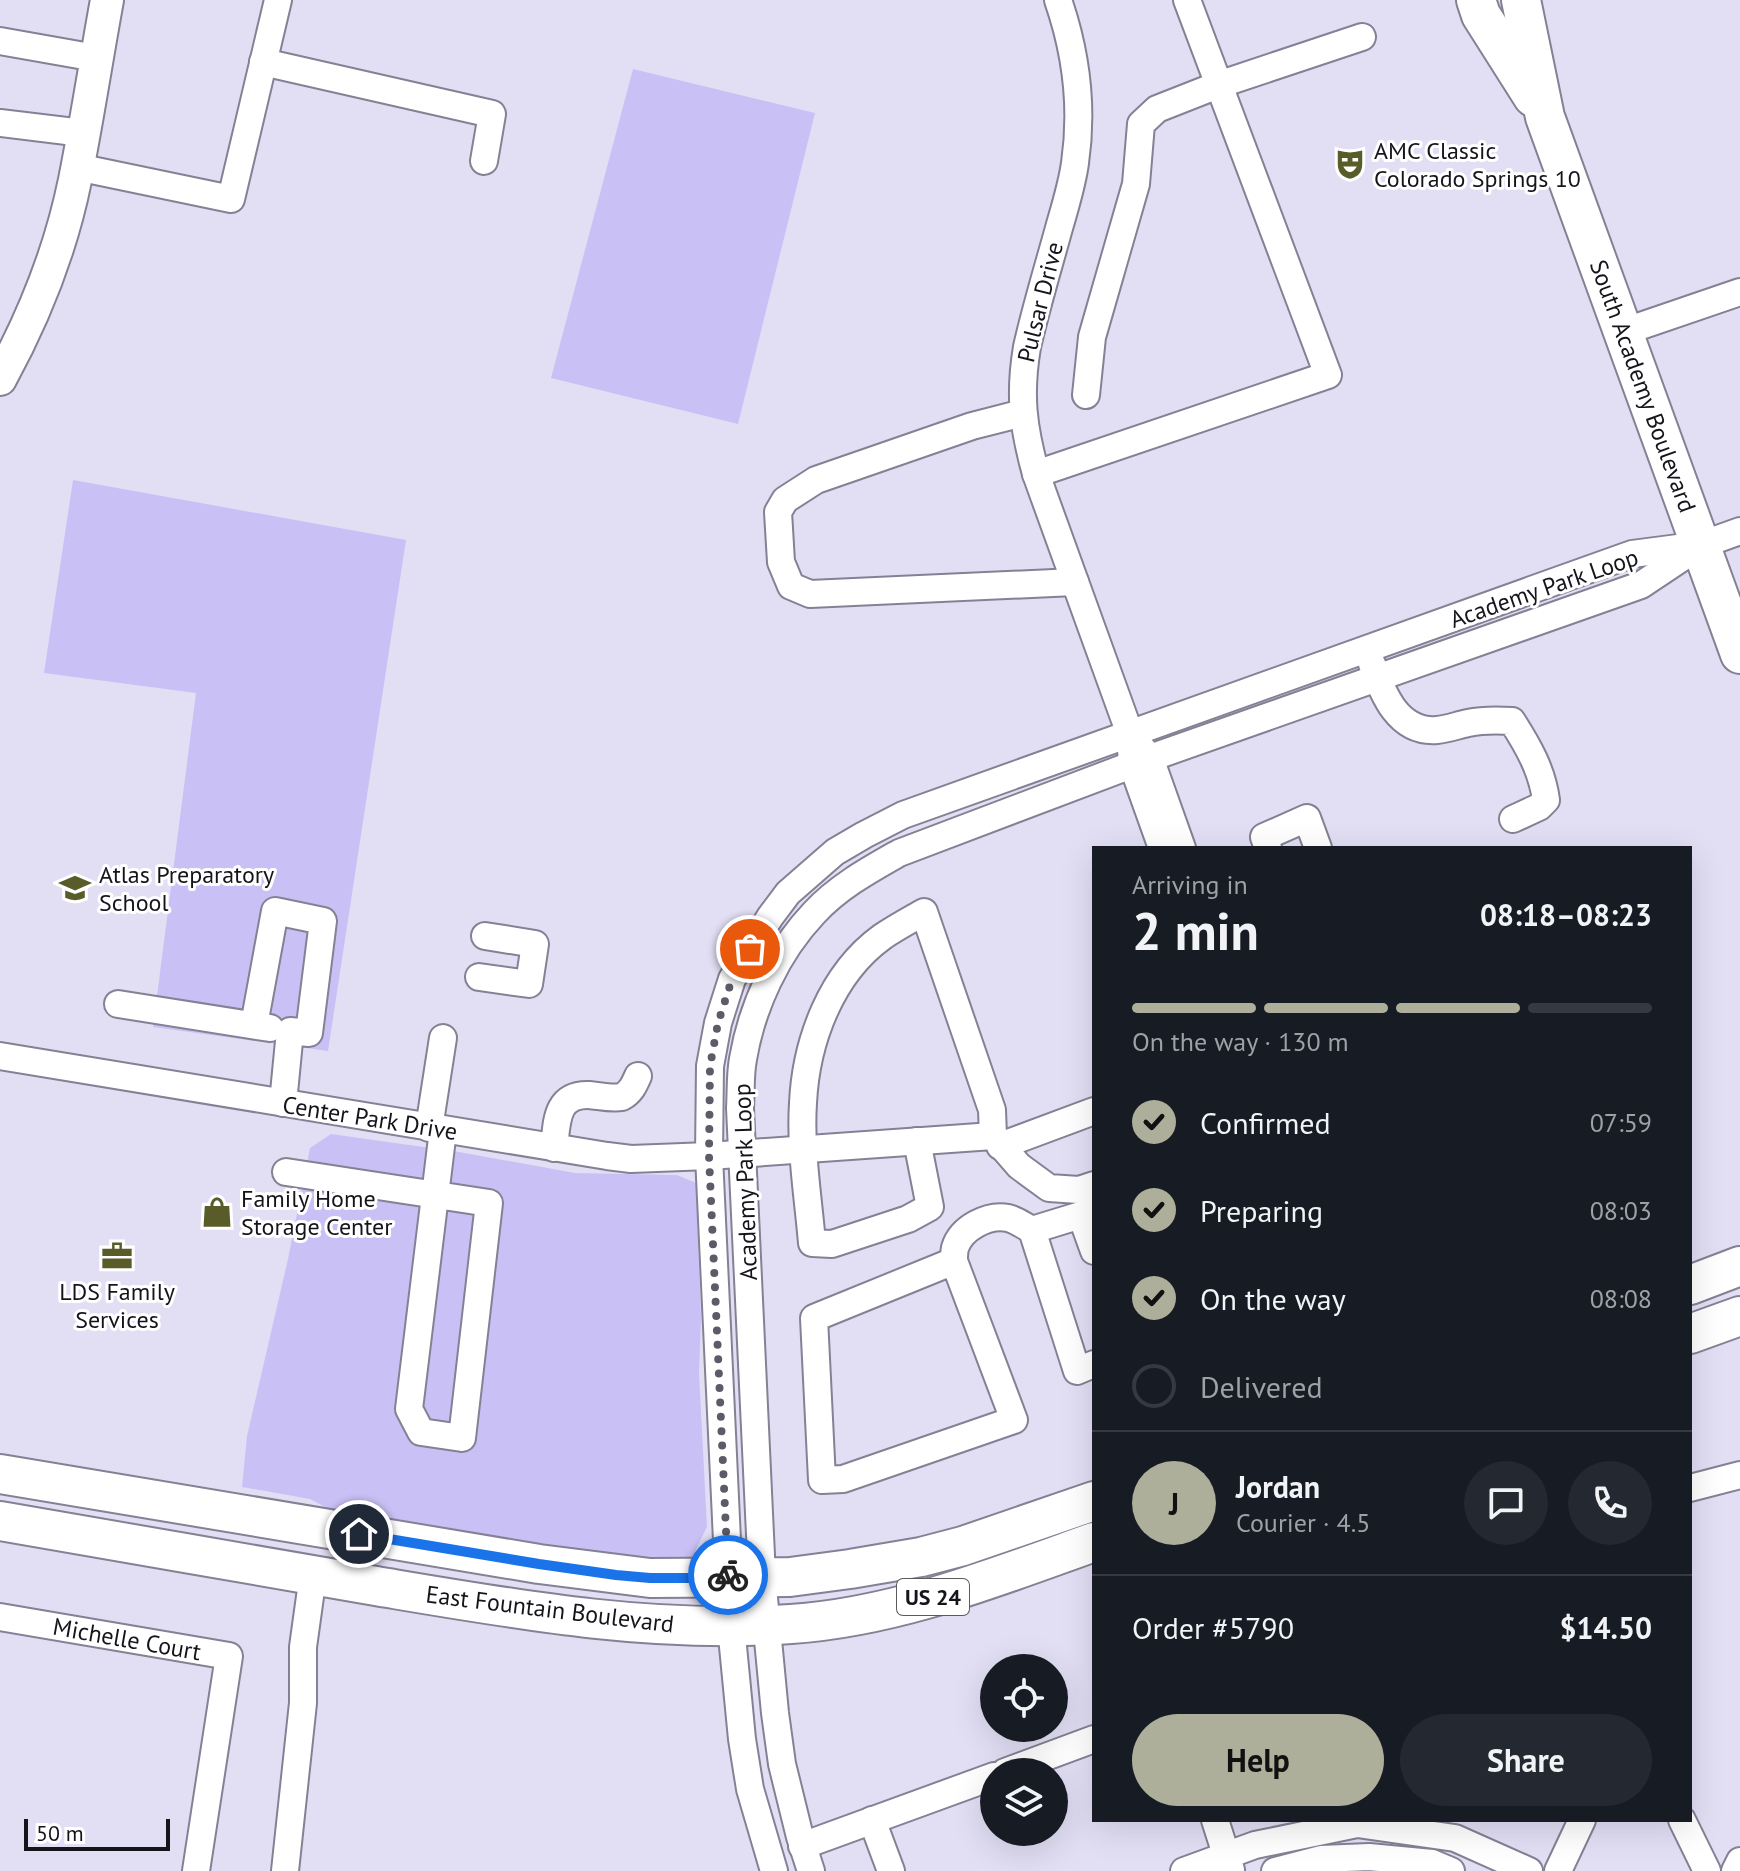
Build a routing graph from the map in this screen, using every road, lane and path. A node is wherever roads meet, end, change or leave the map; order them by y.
1 (107, 0) edge
2 (278, 0) edge
3 (1058, 0) edge
4 (1187, 0) edge
5 (1476, 0) edge
6 (1521, 0) edge
7 (1362, 37) dead end
8 (2, 41) edge
9 (96, 58) junction
10 (263, 62) junction
11 (1218, 85) junction
12 (1545, 117) junction
13 (0, 123) edge
14 (83, 133) junction
15 (484, 161) dead end
16 (77, 167) junction
17 (1740, 292) edge
18 (1623, 332) junction
19 (0, 379) edge
20 (1086, 395) dead end
21 (1023, 413) junction
22 (1036, 474) junction
23 (1740, 531) edge
24 (1701, 545) junction
25 (1075, 582) junction
26 (1367, 649) junction
27 (1740, 654) edge
28 (1377, 677) junction
29 (1130, 734) junction
30 (1141, 761) junction
31 (1513, 819) dead end
32 (1162, 846) edge
33 (1181, 846) edge
34 (1267, 846) edge
35 (1317, 846) edge
36 (485, 936) dead end
37 (479, 977) dead end
38 (118, 1004) dead end
39 (254, 1025) junction
40 (299, 1032) junction
41 (443, 1038) dead end
42 (0, 1056) edge
43 (638, 1076) dead end
44 (283, 1103) junction
45 (1092, 1112) edge
46 (436, 1129) junction
47 (917, 1141) junction
48 (996, 1141) junction
49 (554, 1148) junction
50 (803, 1150) junction
51 (742, 1154) junction
52 (709, 1156) junction
53 (286, 1172) dead end
54 (1092, 1186) edge
55 (435, 1194) junction
56 (1088, 1213) edge
57 (1032, 1230) junction
58 (1092, 1238) edge
59 (954, 1261) junction
60 (1740, 1266) edge
61 (1692, 1284) edge
62 (1740, 1316) edge
63 (1692, 1333) edge
64 (1092, 1365) edge
65 (0, 1474) edge
66 (1740, 1475) edge
67 (1692, 1487) edge
68 (1092, 1502) edge
69 (0, 1521) edge
70 (1092, 1543) edge
71 (313, 1575) junction
72 (745, 1578) junction
73 (0, 1617) edge
74 (749, 1625) junction
75 (1092, 1740) edge
76 (1043, 1758) edge
77 (980, 1781) edge
78 (872, 1820) junction
79 (1216, 1822) edge
80 (1581, 1822) edge
81 (1683, 1822) edge
82 (802, 1846) junction
83 (1740, 1861) edge
84 (1229, 1863) edge
85 (196, 1871) edge
86 (285, 1871) edge
87 (774, 1871) edge
88 (811, 1871) edge
89 (891, 1871) edge
90 (1184, 1871) edge
91 (1275, 1871) edge
92 (1451, 1871) edge
93 (1529, 1871) edge
94 (1558, 1871) edge
95 (1707, 1871) edge
96 (1735, 1871) edge

1 - 9 main road
2 - 10 street
3 - 21 street, Pulsar Drive
4 - 11 street
5 - 12 highway, South Academy Boulevard
6 - 12 highway, South Academy Boulevard
7 - 11 street
8 - 9 street
9 - 14 main road
10 - 15 street
10 - 16 street
11 - 20 street
11 - 22 street
12 - 18 highway, South Academy Boulevard
13 - 14 street
14 - 16 main road
16 - 19 main road
17 - 18 street
18 - 24 highway, South Academy Boulevard
21 - 22 street, Pulsar Drive
21 - 25 street
22 - 25 street, Pulsar Drive
23 - 24 street
24 - 26 street, Academy Park Loop
24 - 27 highway, South Academy Boulevard
24 - 28 street, Academy Park Loop
25 - 29 street, Pulsar Drive
26 - 28 street
26 - 29 street, Academy Park Loop
28 - 30 street, Academy Park Loop
28 - 31 street
29 - 30 street, Pulsar Drive
29 - 52 street, Academy Park Loop
30 - 32 street
30 - 33 street
30 - 51 street, Academy Park Loop
34 - 35 street
36 - 37 street
38 - 39 street
39 - 40 street
39 - 40 street
40 - 44 street
41 - 46 street
42 - 44 street, Center Park Drive
43 - 49 street
44 - 46 street, Center Park Drive
45 - 48 street, Center Park Drive
46 - 49 street, Center Park Drive
46 - 55 street
47 - 48 street, Center Park Drive
47 - 50 street, Center Park Drive
47 - 50 street
48 - 50 street
48 - 54 street
49 - 52 street, Center Park Drive
50 - 51 street, Center Park Drive
51 - 52 street, Center Park Drive
51 - 72 street, Academy Park Loop
52 - 72 street, Academy Park Loop
53 - 55 street
55 - 55 street
56 - 57 street
56 - 58 street
57 - 59 street
57 - 64 street
59 - 59 street
60 - 61 highway
62 - 63 highway
65 - 72 highway, East Fountain Boulevard / US 24
66 - 67 street
68 - 72 highway, East Fountain Boulevard / US 24
69 - 71 highway, East Fountain Boulevard / US 24
70 - 74 highway, East Fountain Boulevard / US 24
71 - 74 highway, East Fountain Boulevard / US 24
71 - 86 street
72 - 74 street, Academy Park Loop
72 - 74 street, Academy Park Loop
73 - 85 street, Michelle Court
74 - 82 street, Academy Park Loop
74 - 87 street, Academy Park Loop
75 - 76 street
77 - 78 street
78 - 82 street
78 - 89 street
79 - 84 street
80 - 94 street
81 - 95 street
82 - 88 street, Academy Park Loop
83 - 96 street
84 - 90 street
84 - 93 street
91 - 92 street

